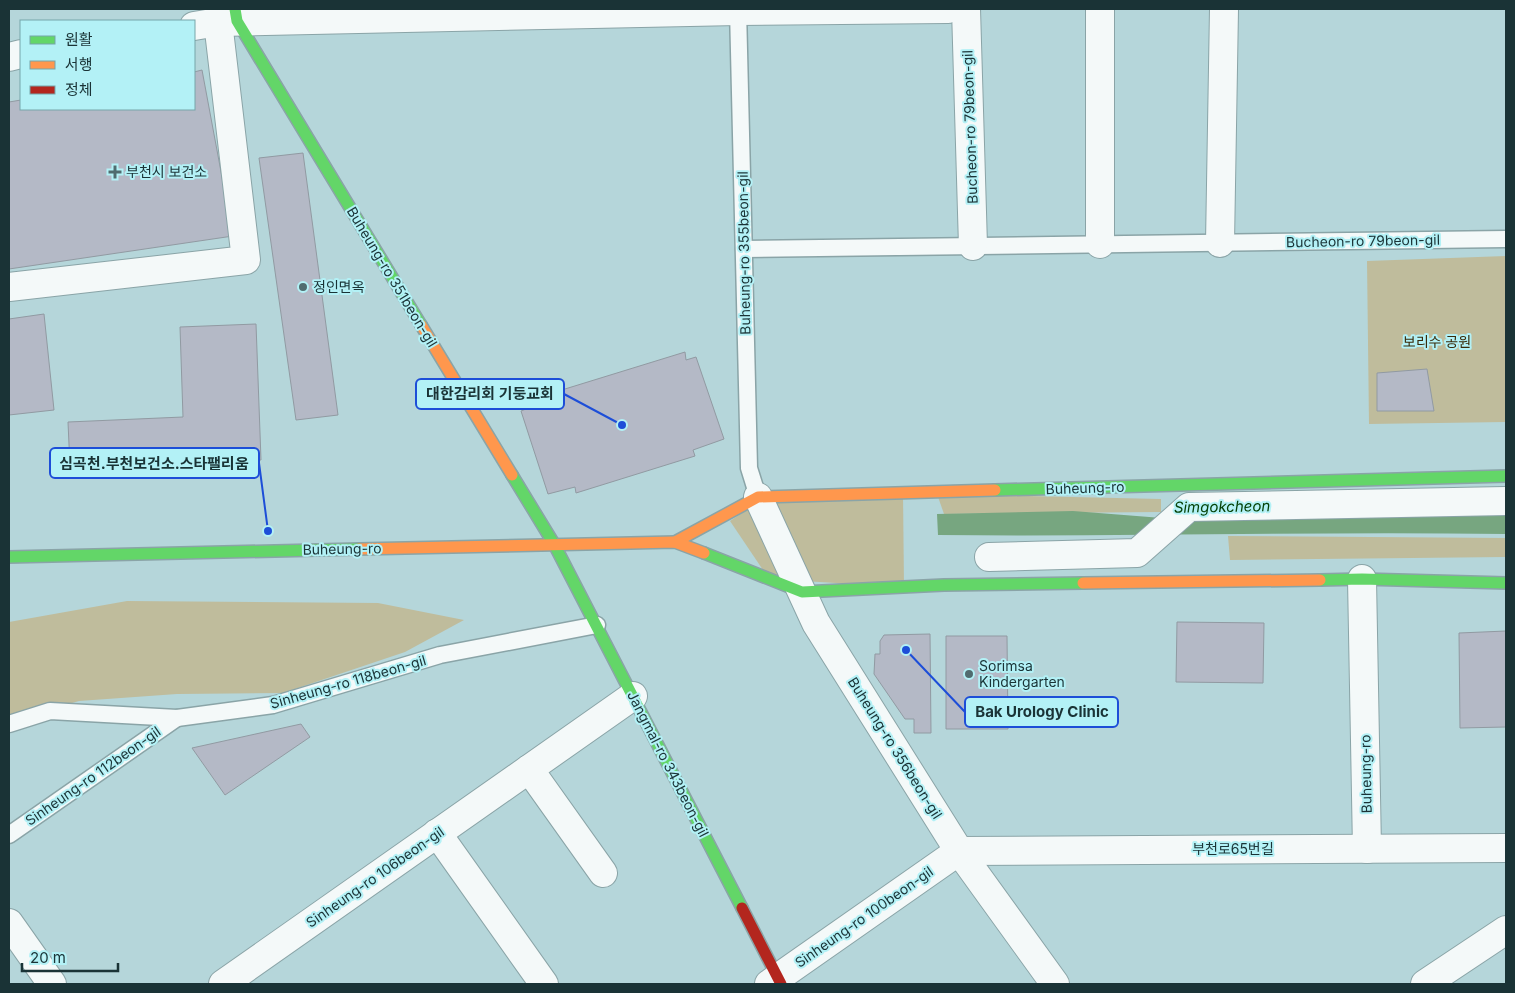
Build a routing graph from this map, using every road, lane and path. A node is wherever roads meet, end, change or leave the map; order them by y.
1 (948, 9) edge
2 (966, 9) edge
3 (1100, 9) edge
4 (1224, 9) edge
5 (738, 10) edge
6 (221, 19) edge
7 (1506, 239) edge
8 (1220, 243) junction
9 (1100, 244) junction
10 (973, 246) junction
11 (744, 249) junction
12 (9, 287) edge
13 (1506, 476) edge
14 (1506, 488) edge
15 (758, 497) junction
16 (1506, 501) edge
17 (1231, 506) junction
18 (674, 542) junction
19 (554, 544) junction
20 (9, 557) edge
21 (989, 557) dead end
22 (1362, 578) junction
23 (1506, 583) edge
24 (802, 592) junction
25 (597, 625) junction
26 (633, 696) junction
27 (177, 718) junction
28 (9, 724) edge
29 (528, 770) junction
30 (437, 833) junction
31 (9, 835) edge
32 (1367, 848) junction
33 (1506, 848) edge
34 (959, 851) junction
35 (603, 873) dead end
36 (9, 923) edge
37 (1506, 930) edge
38 (776, 982) edge
39 (52, 984) edge
40 (223, 984) edge
41 (544, 984) edge
42 (1055, 984) edge
43 (1424, 984) edge

1 - 5 street
2 - 10 street, Bucheon-ro 79beon-gil
3 - 9 street
4 - 8 street
5 - 6 street
5 - 11 lane, Buheung-ro 355beon-gil
6 - 12 street
6 - 19 street, Buheung-ro 351beon-gil
7 - 8 lane, Bucheon-ro 79beon-gil
8 - 9 lane, Bucheon-ro 79beon-gil
9 - 10 lane, Bucheon-ro 79beon-gil
10 - 11 lane, Bucheon-ro 79beon-gil
11 - 15 lane, Buheung-ro 355beon-gil
13 - 15 street, Buheung-ro
14 - 17 street
15 - 18 street, Buheung-ro
15 - 24 street, Buheung-ro 356beon-gil
16 - 17 street
17 - 21 street
18 - 19 street, Buheung-ro
18 - 24 street, Buheung-ro
19 - 20 street, Buheung-ro
19 - 25 street, Jangmal-ro 343beon-gil
22 - 23 street, Buheung-ro
22 - 24 street, Buheung-ro
22 - 32 street, Buheung-ro
24 - 34 street, Buheung-ro 356beon-gil
25 - 26 street, Jangmal-ro 343beon-gil
25 - 27 lane, Sinheung-ro 118beon-gil
26 - 29 street, Sinheung-ro 106beon-gil
26 - 38 street, Jangmal-ro 343beon-gil
27 - 28 lane, Sinheung-ro 118beon-gil
27 - 31 lane, Sinheung-ro 112beon-gil
29 - 30 street, Sinheung-ro 106beon-gil
29 - 35 street
30 - 40 street, Sinheung-ro 106beon-gil
30 - 41 street
32 - 33 street, 부천로65번길
32 - 34 street, 부천로65번길
34 - 38 street, Sinheung-ro 100beon-gil
34 - 42 street, Buheung-ro 356beon-gil
36 - 39 street
37 - 43 street

